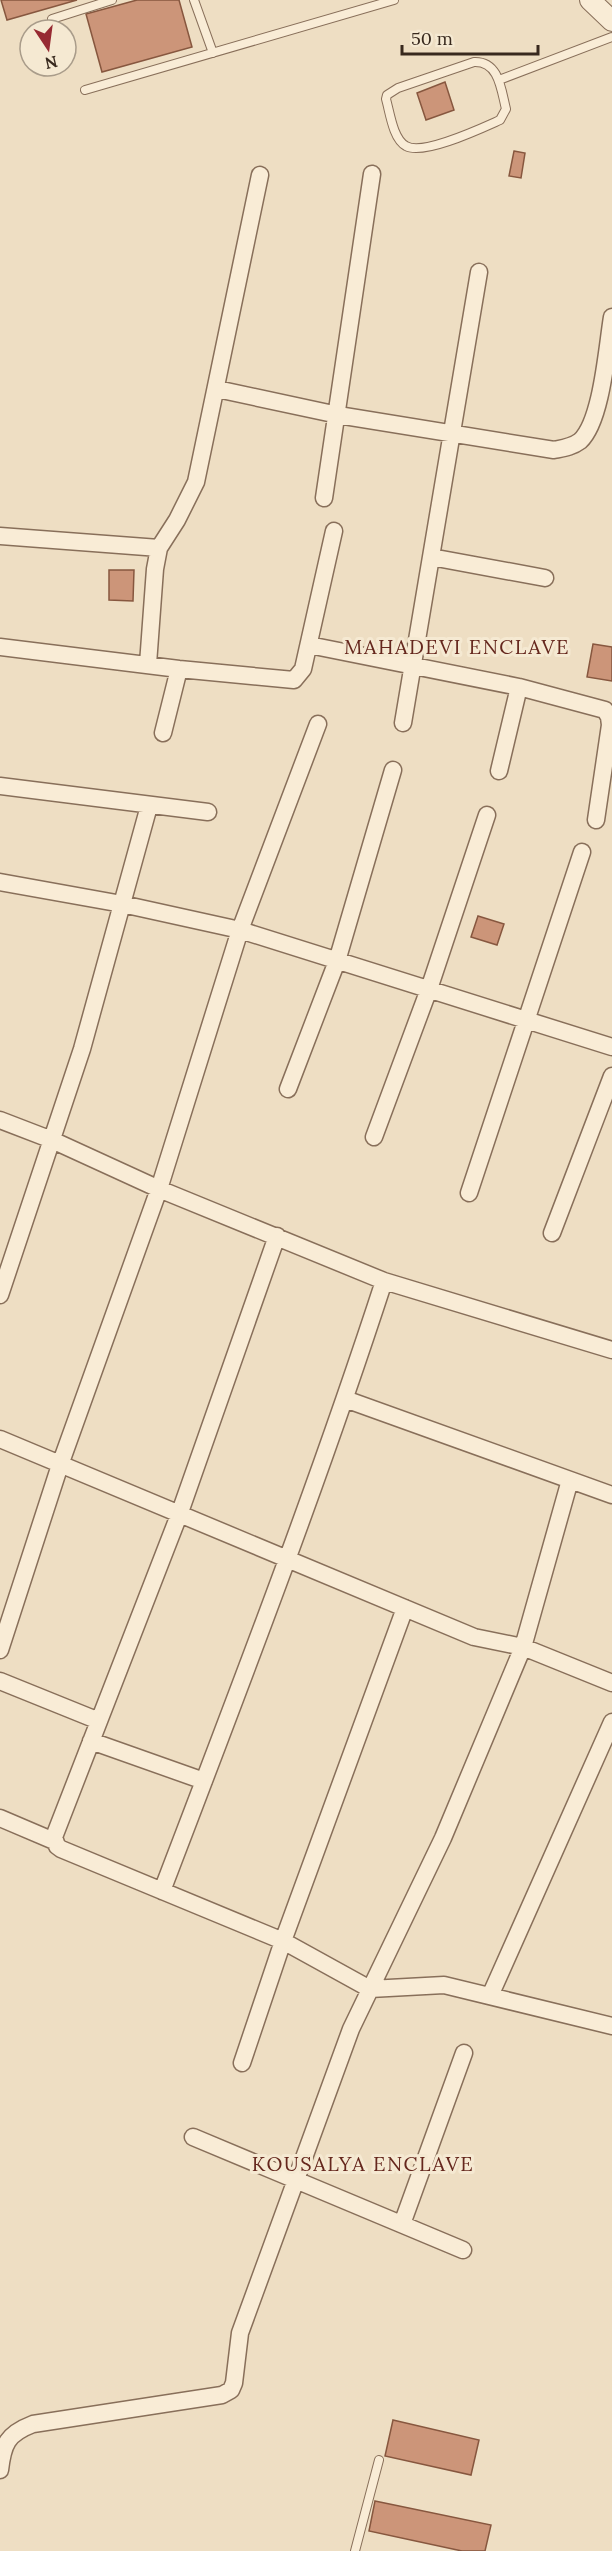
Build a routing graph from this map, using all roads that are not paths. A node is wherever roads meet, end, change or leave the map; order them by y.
1 (112, 0) edge
2 (194, 0) edge
3 (394, 0) edge
4 (55, 18) edge
5 (612, 37) edge
6 (213, 53) junction
7 (499, 80) junction
8 (85, 90) dead end
9 (372, 174) dead end
10 (260, 175) dead end
11 (479, 272) dead end
12 (612, 317) edge
13 (217, 389) junction
14 (338, 415) junction
15 (452, 432) junction
16 (324, 498) dead end
17 (334, 531) dead end
18 (0, 536) edge
19 (159, 548) junction
20 (431, 557) junction
21 (545, 578) dead end
22 (309, 645) junction
23 (0, 647) edge
24 (148, 664) junction
25 (414, 664) junction
26 (179, 669) junction
27 (519, 687) junction
28 (403, 723) dead end
29 (318, 724) dead end
30 (163, 733) dead end
31 (393, 770) dead end
32 (499, 771) dead end
33 (0, 786) edge
34 (148, 806) junction
35 (208, 812) dead end
36 (487, 815) dead end
37 (596, 820) dead end
38 (582, 852) dead end
39 (0, 882) edge
40 (122, 904) junction
41 (240, 930) junction
42 (337, 961) junction
43 (429, 989) junction
44 (524, 1021) junction
45 (612, 1047) edge
46 (612, 1076) edge
47 (288, 1089) dead end
48 (0, 1120) edge
49 (374, 1137) dead end
50 (52, 1140) junction
51 (159, 1189) junction
52 (469, 1193) dead end
53 (552, 1233) dead end
54 (277, 1236) junction
55 (384, 1281) junction
56 (0, 1295) edge
57 (612, 1350) edge
58 (345, 1399) junction
59 (0, 1438) edge
60 (60, 1465) junction
61 (570, 1480) junction
62 (612, 1495) edge
63 (179, 1515) junction
64 (289, 1559) junction
65 (405, 1608) junction
66 (523, 1647) junction
67 (0, 1650) edge
68 (0, 1681) edge
69 (612, 1683) edge
70 (99, 1721) junction
71 (612, 1722) edge
72 (91, 1742) junction
73 (204, 1781) junction
74 (0, 1818) edge
75 (54, 1841) junction
76 (162, 1891) junction
77 (283, 1941) junction
78 (370, 1989) junction
79 (490, 1996) junction
80 (612, 2026) edge
81 (464, 2053) dead end
82 (242, 2062) dead end
83 (193, 2138) dead end
84 (295, 2180) junction
85 (402, 2224) junction
86 (463, 2250) dead end
87 (379, 2460) dead end
88 (0, 2470) edge
89 (355, 2551) edge

1 - 4 lane
2 - 6 lane
3 - 6 lane
5 - 7 lane
6 - 8 lane
7 - 7 lane
9 - 14 street
10 - 13 street
11 - 15 street
12 - 15 street
13 - 14 street
13 - 19 street
14 - 15 street
14 - 16 street
15 - 20 street
17 - 22 street
18 - 19 street
19 - 24 street
20 - 21 street
20 - 25 street
22 - 25 street
22 - 26 street
23 - 24 street
24 - 26 street
25 - 27 street
25 - 28 street
26 - 30 street
27 - 32 street
27 - 37 street
29 - 41 street
31 - 42 street
33 - 34 street
34 - 35 street
34 - 40 street
36 - 43 street
38 - 44 street
39 - 40 street
40 - 41 street
40 - 50 street
41 - 42 street
41 - 51 street
42 - 43 street
42 - 47 street
43 - 44 street
43 - 49 street
44 - 45 street
44 - 52 street
46 - 53 street
48 - 50 street
50 - 51 street
50 - 56 street
51 - 54 street
51 - 60 street
54 - 55 street
54 - 63 street
55 - 57 street
55 - 58 street
58 - 61 street
58 - 64 street
59 - 60 street
60 - 63 street
60 - 67 street
61 - 62 street
61 - 66 street
63 - 64 street
63 - 70 street
64 - 65 street
64 - 73 street
65 - 66 street
65 - 77 street
66 - 69 street
66 - 78 street
68 - 70 street
70 - 72 street
71 - 79 street
72 - 73 street
72 - 75 street
73 - 76 street
74 - 75 street
75 - 76 street
76 - 77 street
77 - 78 street
77 - 82 street
78 - 79 street
78 - 84 street
79 - 80 street
81 - 85 street
83 - 84 street
84 - 85 street
84 - 88 street
85 - 86 street
87 - 89 lane

